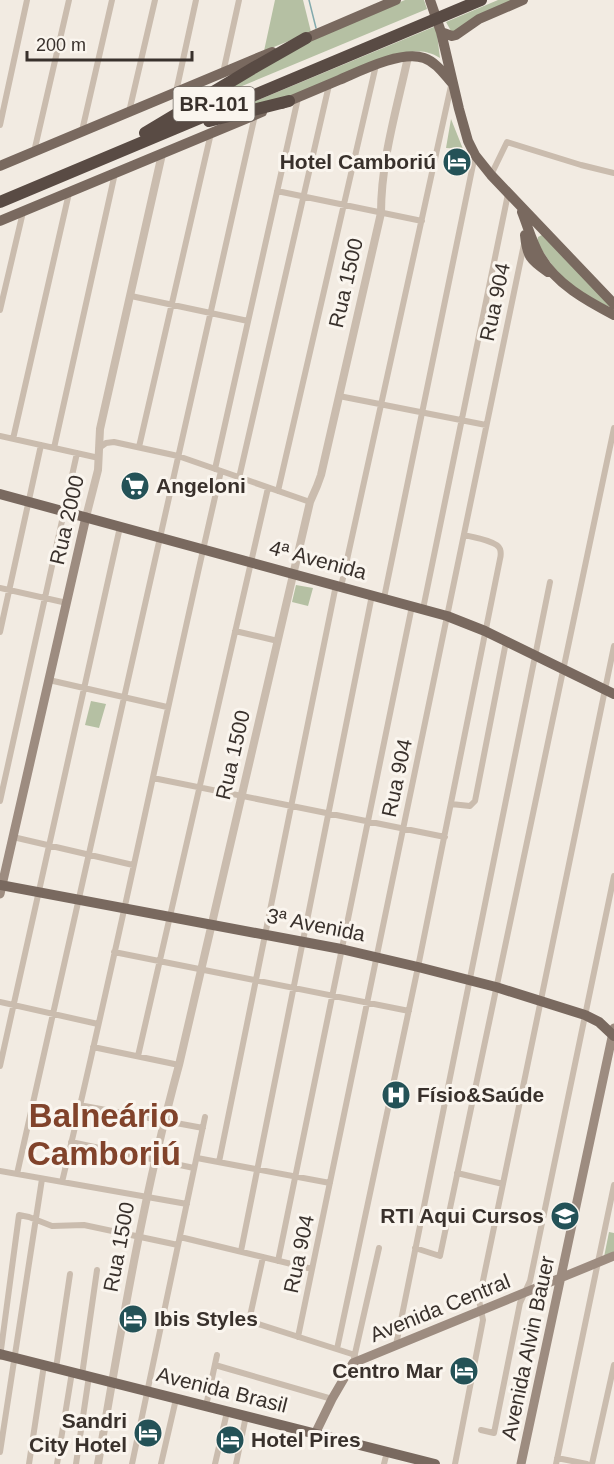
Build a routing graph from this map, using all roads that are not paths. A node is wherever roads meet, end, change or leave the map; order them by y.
1 (27, 0) edge
2 (69, 0) edge
3 (112, 0) edge
4 (155, 0) edge
5 (196, 0) edge
6 (239, 0) edge
7 (396, 0) edge
8 (430, 0) edge
9 (461, 0) edge
10 (481, 0) edge
11 (523, 0) edge
12 (435, 15) junction
13 (441, 32) junction
14 (306, 38) junction
15 (408, 57) junction
16 (376, 64) junction
17 (223, 73) junction
18 (452, 83) junction
19 (329, 84) junction
20 (176, 93) junction
21 (294, 99) junction
22 (129, 112) junction
23 (255, 115) junction
24 (0, 125) edge
25 (82, 132) junction
26 (211, 133) junction
27 (149, 135) junction
28 (34, 152) junction
29 (162, 154) junction
30 (475, 155) junction
31 (0, 166) edge
32 (115, 173) junction
33 (614, 173) edge
34 (491, 175) junction
35 (277, 191) junction
36 (69, 193) junction
37 (0, 194) edge
38 (508, 194) junction
39 (303, 197) junction
40 (0, 202) edge
41 (344, 205) junction
42 (520, 206) junction
43 (23, 212) junction
44 (381, 213) junction
45 (0, 221) edge
46 (422, 221) junction
47 (526, 230) junction
48 (131, 296) junction
49 (172, 304) junction
50 (614, 304) edge
51 (0, 310) edge
52 (211, 313) junction
53 (614, 315) edge
54 (248, 321) junction
55 (339, 396) junction
56 (381, 404) junction
57 (422, 412) junction
58 (462, 420) junction
59 (486, 425) junction
60 (614, 428) edge
61 (0, 436) edge
62 (13, 439) junction
63 (41, 445) junction
64 (139, 447) junction
65 (54, 448) junction
66 (99, 448) junction
67 (77, 453) junction
68 (178, 456) junction
69 (99, 458) junction
70 (218, 470) junction
71 (239, 478) junction
72 (268, 488) junction
73 (278, 491) junction
74 (0, 494) edge
75 (29, 502) junction
76 (310, 502) junction
77 (64, 512) junction
78 (86, 517) junction
79 (120, 526) junction
80 (464, 535) junction
81 (160, 537) junction
82 (203, 549) junction
83 (251, 562) junction
84 (294, 574) junction
85 (550, 582) dead end
86 (338, 586) junction
87 (0, 588) edge
88 (9, 590) junction
89 (372, 595) junction
90 (45, 598) junction
91 (384, 598) junction
92 (67, 603) junction
93 (412, 606) junction
94 (423, 609) junction
95 (447, 616) junction
96 (235, 631) junction
97 (485, 631) junction
98 (0, 632) edge
99 (278, 641) junction
100 (506, 642) junction
101 (614, 646) edge
102 (535, 656) junction
103 (563, 669) junction
104 (49, 680) junction
105 (84, 688) junction
106 (609, 692) edge
107 (124, 698) junction
108 (167, 707) junction
109 (0, 759) edge
110 (9, 761) junction
111 (153, 778) junction
112 (200, 787) junction
113 (242, 796) junction
114 (0, 801) edge
115 (451, 804) junction
116 (291, 806) junction
117 (328, 814) junction
118 (368, 822) junction
119 (403, 829) junction
120 (13, 837) junction
121 (445, 837) junction
122 (49, 846) junction
123 (89, 855) junction
124 (133, 865) junction
125 (614, 876) edge
126 (1, 888) edge
127 (39, 893) junction
128 (79, 900) junction
129 (123, 908) junction
130 (170, 917) junction
131 (212, 925) junction
132 (265, 935) junction
133 (302, 942) junction
134 (341, 949) junction
135 (114, 952) junction
136 (377, 957) junction
137 (160, 961) junction
138 (418, 967) junction
139 (202, 969) junction
140 (256, 980) junction
141 (470, 980) junction
142 (496, 987) junction
143 (293, 988) junction
144 (332, 996) junction
145 (541, 1001) junction
146 (0, 1002) edge
147 (367, 1003) junction
148 (14, 1005) junction
149 (409, 1011) junction
150 (53, 1014) junction
151 (585, 1015) junction
152 (98, 1023) junction
153 (614, 1033) edge
154 (93, 1047) junction
155 (138, 1056) junction
156 (179, 1065) junction
157 (0, 1066) edge
158 (79, 1105) junction
159 (205, 1117) dead end
160 (164, 1121) junction
161 (203, 1128) junction
162 (71, 1142) junction
163 (196, 1158) junction
164 (155, 1159) junction
165 (219, 1162) junction
166 (195, 1168) junction
167 (257, 1169) junction
168 (0, 1171) edge
169 (457, 1173) junction
170 (17, 1174) junction
171 (295, 1177) junction
172 (42, 1179) junction
173 (62, 1182) junction
174 (330, 1183) junction
175 (503, 1184) junction
176 (614, 1185) edge
177 (147, 1197) junction
178 (187, 1204) junction
179 (36, 1219) junction
180 (138, 1237) junction
181 (180, 1237) junction
182 (178, 1245) junction
183 (379, 1248) dead end
184 (415, 1248) junction
185 (241, 1251) junction
186 (614, 1256) edge
187 (263, 1257) junction
188 (278, 1260) junction
189 (598, 1263) junction
190 (312, 1269) junction
191 (97, 1270) dead end
192 (70, 1274) dead end
193 (561, 1278) junction
194 (525, 1293) junction
195 (482, 1310) junction
196 (298, 1337) junction
197 (396, 1345) junction
198 (337, 1349) junction
199 (0, 1355) edge
200 (217, 1355) dead end
201 (15, 1357) junction
202 (354, 1359) junction
203 (44, 1365) junction
204 (215, 1365) junction
205 (614, 1365) edge
206 (56, 1368) junction
207 (81, 1374) junction
208 (112, 1382) junction
209 (148, 1391) junction
210 (176, 1399) junction
211 (332, 1399) junction
212 (206, 1406) junction
213 (227, 1412) junction
214 (246, 1416) junction
215 (481, 1430) dead end
216 (315, 1434) junction
217 (0, 1452) edge
218 (387, 1452) junction
219 (557, 1461) edge
220 (29, 1464) edge
221 (57, 1464) edge
222 (76, 1464) edge
223 (98, 1464) edge
224 (132, 1464) edge
225 (161, 1464) edge
226 (215, 1464) edge
227 (236, 1464) edge
228 (384, 1464) edge
229 (435, 1464) edge
230 (455, 1464) edge
231 (521, 1464) edge
232 (587, 1464) edge
233 (592, 1464) edge

1 - 24 street
2 - 28 street
3 - 25 street
4 - 22 street
5 - 20 street
6 - 17 street
7 - 14 main road
8 - 12 main road
9 - 12 highway, BR-101
10 - 12 highway, BR-101
11 - 13 main road
12 - 13 main road
12 - 27 highway, BR-101
13 - 18 main road
14 - 17 main road
14 - 27 highway
15 - 16 main road
15 - 18 main road
15 - 44 street, Rua 1500
16 - 19 main road
16 - 41 street
17 - 20 main road
18 - 30 main road
18 - 46 street
19 - 21 main road
19 - 39 street
20 - 22 main road
21 - 23 main road
21 - 27 highway
21 - 35 street
22 - 25 main road
23 - 26 main road
23 - 52 street
25 - 28 main road
26 - 29 main road
26 - 49 street
27 - 37 highway, BR-101
27 - 40 highway, BR-101
28 - 31 main road
29 - 32 main road
29 - 48 street, Rua 2000
30 - 34 main road
30 - 57 street
32 - 36 main road
32 - 65 street
33 - 34 street
34 - 38 main road
35 - 39 street
35 - 54 street
36 - 43 main road
36 - 62 street
38 - 42 main road
38 - 58 street
39 - 41 street
39 - 71 street
41 - 44 street
41 - 73 street
42 - 47 main road
42 - 50 main road
43 - 45 main road
43 - 51 street
44 - 46 street
44 - 55 street, Rua 1500
46 - 56 street
47 - 53 main road
47 - 59 street, Rua 904
48 - 49 street
48 - 66 street, Rua 2000
49 - 52 street
49 - 64 street
52 - 54 street
52 - 68 street
54 - 70 street
55 - 56 street
55 - 76 street, Rua 1500
56 - 57 street
56 - 86 street
57 - 58 street
57 - 91 street
58 - 59 street
58 - 94 street
59 - 80 street, Rua 904
60 - 103 street
61 - 62 street
62 - 63 street
63 - 65 street
63 - 75 street
64 - 66 street
64 - 68 street
65 - 67 street
66 - 69 street, Rua 2000
67 - 69 street
67 - 77 street
68 - 70 street
68 - 81 street
69 - 78 street, Rua 2000
70 - 71 street
70 - 82 street
71 - 72 street
72 - 73 street
72 - 83 street
73 - 76 street
74 - 75 main road, 4ª Avenida
75 - 77 main road, 4ª Avenida
75 - 88 street
76 - 84 street, Rua 1500
77 - 78 main road, 4ª Avenida
77 - 90 street
78 - 79 main road, 4ª Avenida
78 - 92 main road, Rua 2000
79 - 81 main road, 4ª Avenida
79 - 105 street
80 - 95 street, Rua 904
80 - 97 street
81 - 82 main road, 4ª Avenida
81 - 107 street
82 - 83 main road, 4ª Avenida
82 - 108 street
83 - 84 main road, 4ª Avenida
83 - 96 street
84 - 86 main road, 4ª Avenida
84 - 99 street, Rua 1500
85 - 102 street
86 - 89 main road, 4ª Avenida
86 - 116 street
87 - 88 street
88 - 90 street
88 - 98 street
89 - 91 main road, 4ª Avenida
89 - 117 street
90 - 92 street
90 - 110 street
91 - 93 main road, 4ª Avenida
92 - 104 main road, Rua 2000
93 - 94 main road, 4ª Avenida
93 - 118 street
94 - 95 main road, 4ª Avenida
95 - 97 main road, 4ª Avenida
95 - 119 street, Rua 904
96 - 99 street
96 - 112 street
97 - 100 main road, 4ª Avenida
97 - 115 street
99 - 113 street, Rua 1500
100 - 102 main road, 4ª Avenida
100 - 115 street
101 - 106 street
102 - 103 main road, 4ª Avenida
102 - 141 street
103 - 106 main road, 4ª Avenida
103 - 142 street
104 - 105 street
104 - 120 main road, Rua 2000
105 - 107 street
105 - 122 street
106 - 145 street
107 - 108 street
107 - 123 street
108 - 111 street
109 - 110 street
110 - 114 street
111 - 112 street
111 - 124 street
112 - 113 street
112 - 130 street
113 - 116 street
113 - 131 street, Rua 1500
115 - 121 street
116 - 117 street
116 - 132 street
117 - 118 street
117 - 133 street
118 - 119 street
118 - 134 street
119 - 121 street
119 - 136 street, Rua 904
120 - 122 street
120 - 126 main road, Rua 2000
121 - 138 street
122 - 123 street
122 - 127 street
123 - 124 street
123 - 128 street
124 - 129 street
125 - 151 street
126 - 127 main road, 3ª Avenida
127 - 128 main road, 3ª Avenida
127 - 148 street
128 - 129 main road, 3ª Avenida
128 - 150 street
129 - 130 main road, 3ª Avenida
129 - 135 street
130 - 131 main road, 3ª Avenida
130 - 137 street
131 - 132 main road, 3ª Avenida
131 - 139 street, Rua 1500
132 - 133 main road, 3ª Avenida
132 - 140 street
133 - 134 main road, 3ª Avenida
133 - 143 street
134 - 136 main road, 3ª Avenida
134 - 144 street
135 - 137 street
135 - 152 street
136 - 138 main road, 3ª Avenida
136 - 147 street, Rua 904
137 - 139 street
137 - 155 street
138 - 141 main road, 3ª Avenida
138 - 149 street
139 - 140 street
139 - 156 street, Rua 1500
140 - 143 street
140 - 165 street
141 - 142 main road, 3ª Avenida
141 - 184 street
142 - 145 main road, 3ª Avenida
142 - 169 street
143 - 144 street
143 - 167 street
144 - 147 street
144 - 171 street
145 - 151 main road, 3ª Avenida
145 - 175 street
146 - 148 street
147 - 149 street
147 - 174 street, Rua 904
148 - 150 street
148 - 157 street
149 - 198 street
150 - 152 street
150 - 170 street
151 - 153 main road, 3ª Avenida
151 - 194 street
152 - 154 street
153 - 193 main road, Avenida Alvin Bauer
154 - 155 street
154 - 158 street
155 - 156 street
156 - 160 street, Rua 1500
158 - 160 street
158 - 162 street
159 - 161 street
160 - 161 street
160 - 164 street, Rua 1500
161 - 163 street
162 - 164 street
162 - 173 street
163 - 165 street
163 - 166 street
164 - 166 street
164 - 177 street, Rua 1500
165 - 167 street
166 - 178 street
167 - 171 street
167 - 185 street
168 - 170 street
169 - 175 street
169 - 184 street
170 - 172 street
171 - 174 street
171 - 188 street
172 - 173 street
172 - 179 street
173 - 177 street
174 - 190 street, Rua 904
175 - 195 street
176 - 189 street
177 - 178 street
177 - 180 street, Rua 1500
178 - 181 street
179 - 180 street
179 - 199 street
179 - 201 street
180 - 182 street
180 - 208 street, Rua 1500
181 - 182 street
181 - 185 street
182 - 209 street
183 - 202 street
184 - 197 street
185 - 187 street
186 - 189 main road, Avenida Central
187 - 188 street
187 - 196 street
188 - 190 street
189 - 193 main road, Avenida Central
189 - 219 street
190 - 196 street, Rua 904
191 - 207 street
192 - 206 street
193 - 194 main road, Avenida Central
193 - 231 main road, Avenida Alvin Bauer
194 - 195 main road, Avenida Central
194 - 215 street
195 - 197 main road, Avenida Central
195 - 230 street
196 - 198 street
197 - 202 main road, Avenida Central
198 - 202 street
199 - 201 main road, Avenida Brasil
200 - 204 street
201 - 203 main road, Avenida Brasil
201 - 217 street
202 - 211 main road, Avenida Central
203 - 206 main road, Avenida Brasil
203 - 220 street
204 - 211 street
204 - 212 street
205 - 233 street
206 - 207 main road, Avenida Brasil
207 - 208 main road, Avenida Brasil
207 - 221 street
207 - 222 street
208 - 209 main road, Avenida Brasil
208 - 223 street, Rua 1500
209 - 210 main road, Avenida Brasil
209 - 224 street
210 - 212 main road, Avenida Brasil
210 - 225 street
211 - 216 main road, Avenida Central
212 - 213 main road, Avenida Brasil
213 - 214 main road, Avenida Brasil
213 - 226 street
214 - 216 main road, Avenida Brasil
214 - 227 street
216 - 218 main road, Avenida Brasil
218 - 228 street
218 - 229 main road, Avenida Brasil
219 - 232 street

